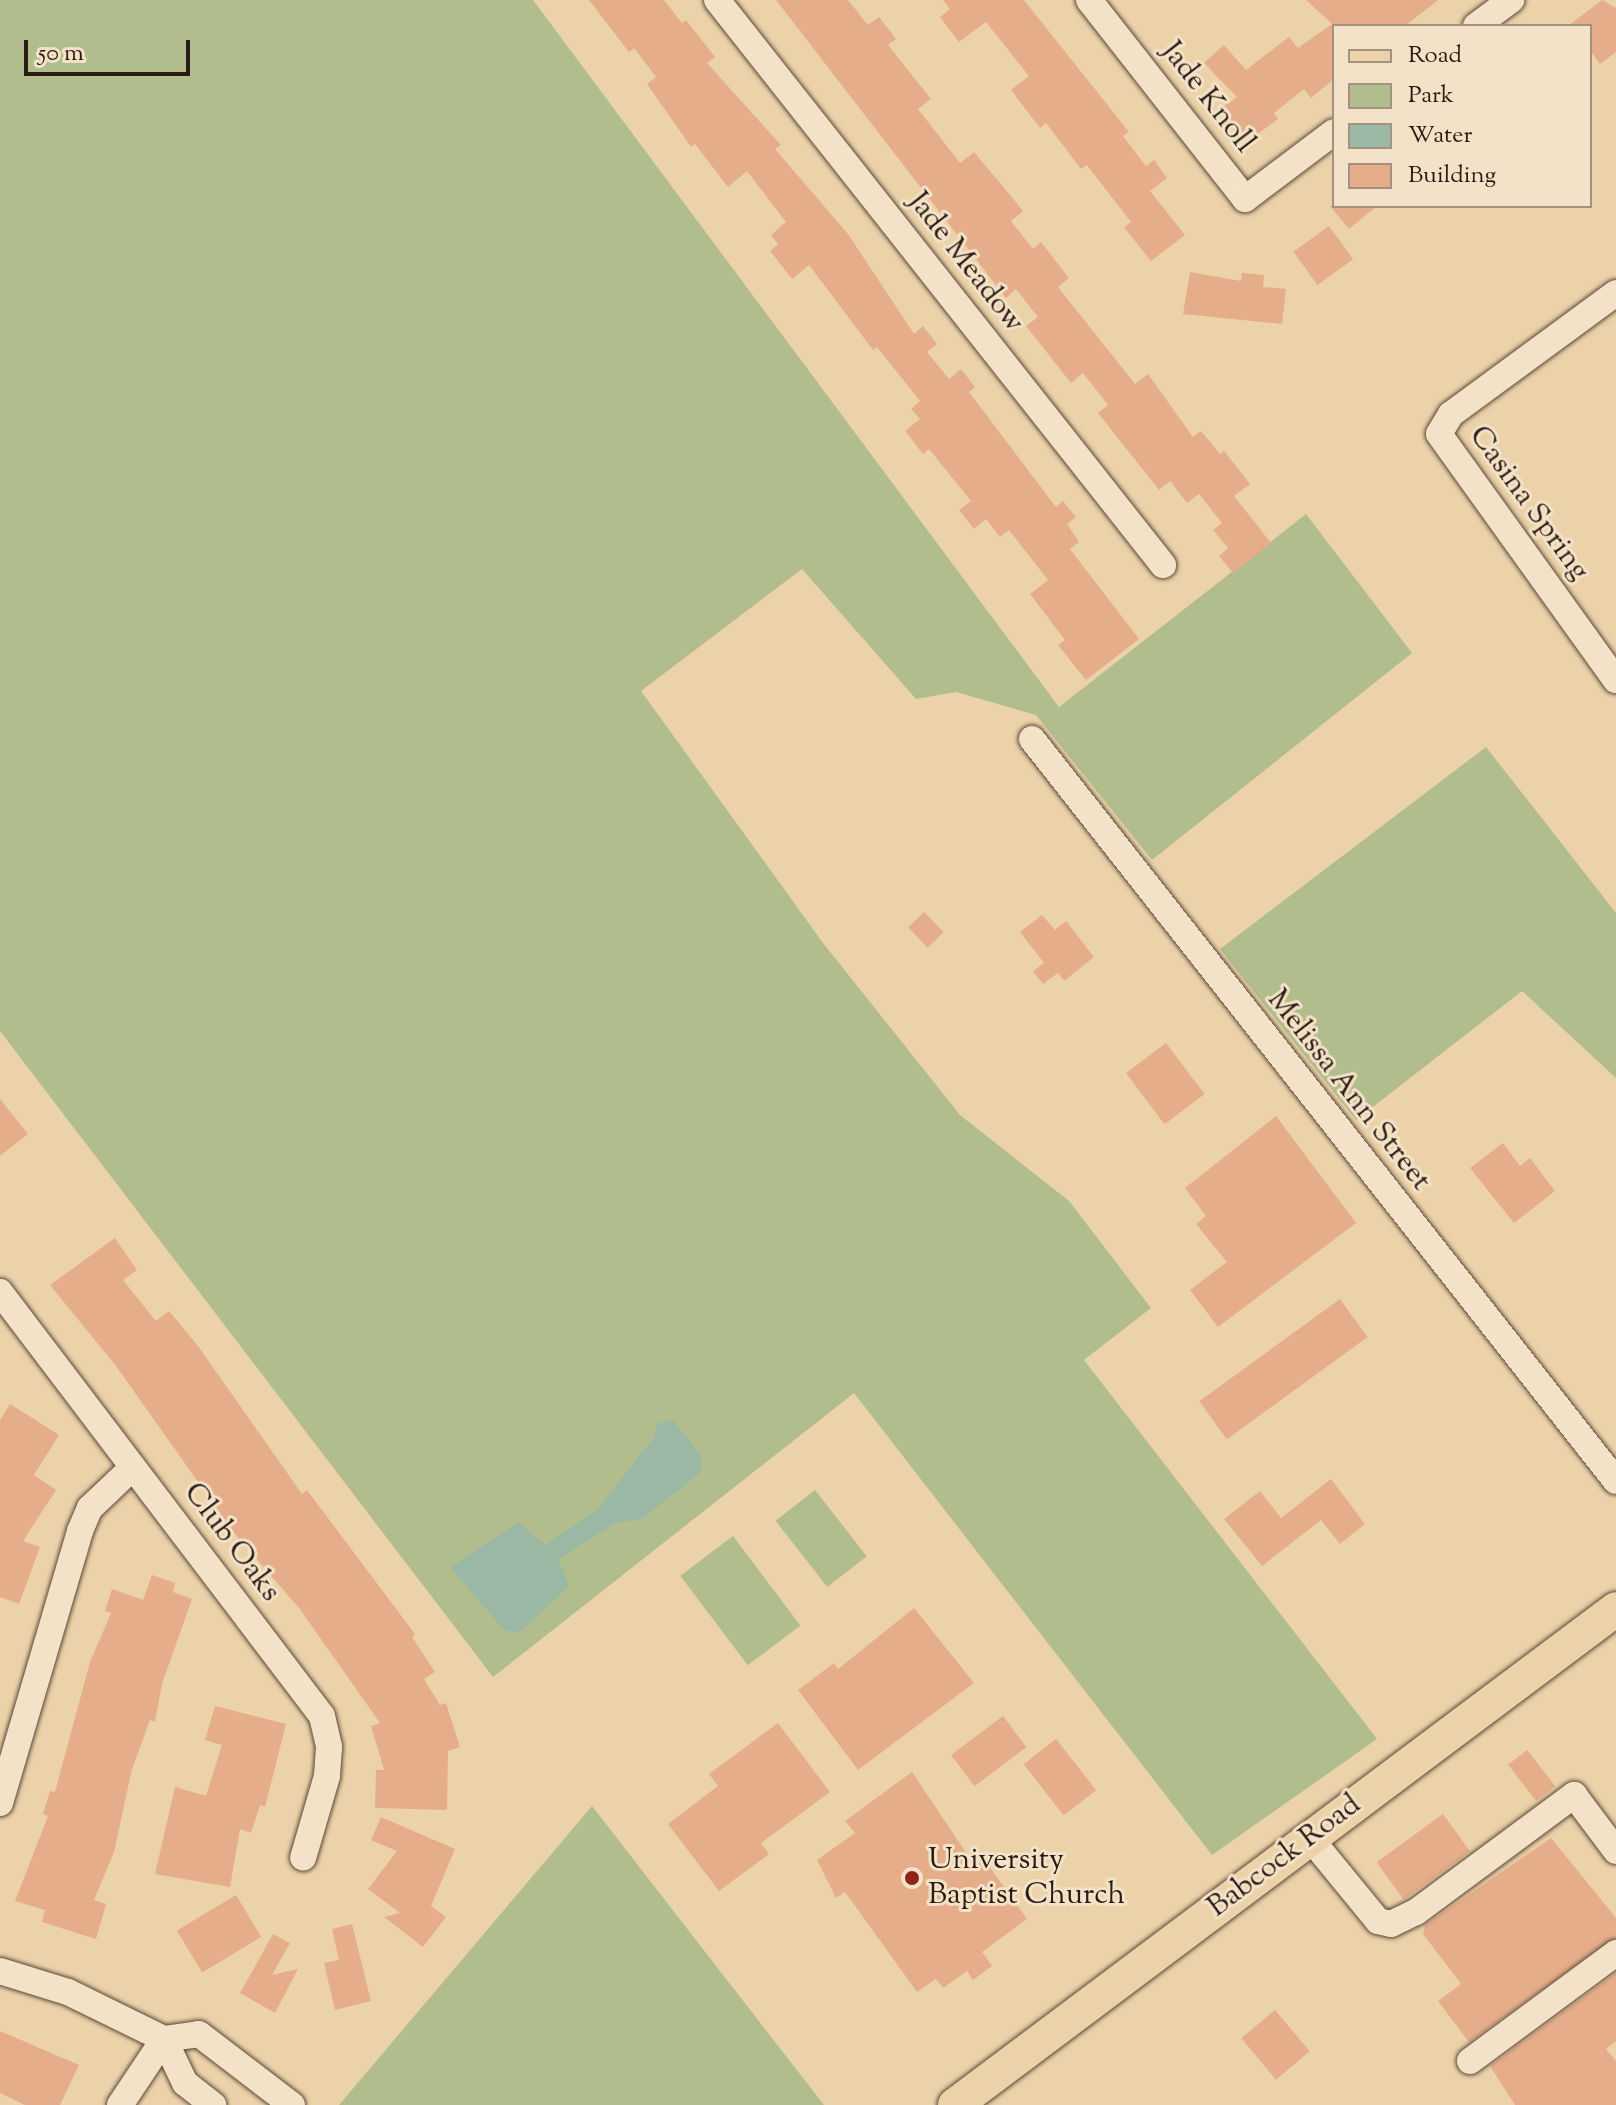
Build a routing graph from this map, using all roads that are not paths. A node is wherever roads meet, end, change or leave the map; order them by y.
1 (717, 0) edge
2 (1089, 0) edge
3 (1511, 0) edge
4 (1479, 24) edge
5 (1332, 134) edge
6 (1616, 293) edge
7 (1163, 565) dead end
8 (1616, 680) edge
9 (1032, 739) dead end
10 (0, 1292) edge
11 (133, 1467) junction
12 (1616, 1481) edge
13 (1616, 1609) edge
14 (0, 1803) edge
15 (1310, 1838) junction
16 (1616, 1851) edge
17 (303, 1858) dead end
18 (1616, 1953) edge
19 (0, 1971) edge
20 (164, 2039) junction
21 (1470, 2061) dead end
22 (120, 2105) edge
23 (213, 2105) edge
24 (292, 2105) edge
25 (955, 2105) edge

1 - 7 street, Jade Meadow
2 - 5 street, Jade Knoll
3 - 4 street
6 - 8 street, Casina Spring
9 - 12 street, Melissa Ann Street
10 - 11 street, Club Oaks
11 - 14 street
11 - 17 street, Club Oaks
13 - 15 main road, Babcock Road
15 - 16 street
15 - 25 main road, Babcock Road
18 - 21 street
19 - 20 street
20 - 22 street
20 - 23 street
20 - 24 street

